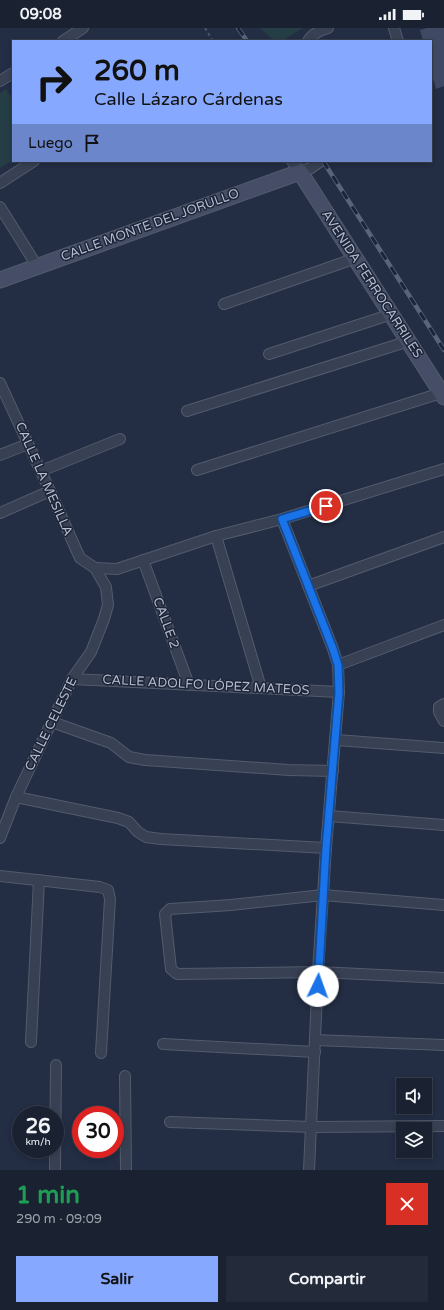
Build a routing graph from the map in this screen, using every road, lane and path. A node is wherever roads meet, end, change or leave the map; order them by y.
1 (84, 28) edge
2 (205, 28) edge
3 (394, 28) edge
4 (324, 29) edge
5 (65, 40) edge
6 (212, 40) edge
7 (308, 40) edge
8 (398, 40) edge
9 (12, 74) edge
10 (0, 81) edge
11 (32, 162) edge
12 (319, 162) edge
13 (296, 166) edge
14 (0, 183) edge
15 (0, 207) edge
16 (356, 258) junction
17 (37, 266) junction
18 (0, 280) edge
19 (224, 304) dead end
20 (392, 314) junction
21 (409, 341) junction
22 (269, 354) dead end
23 (0, 383) edge
24 (443, 395) edge
25 (187, 411) dead end
26 (120, 439) dead end
27 (28, 444) junction
28 (0, 455) edge
29 (444, 469) edge
30 (197, 470) dead end
31 (41, 472) junction
32 (50, 491) junction
33 (0, 513) edge
34 (282, 519) junction
35 (216, 536) junction
36 (444, 537) edge
37 (143, 560) junction
38 (95, 568) junction
39 (308, 586) junction
40 (444, 625) edge
41 (338, 665) junction
42 (72, 679) junction
43 (189, 685) junction
44 (261, 688) junction
45 (339, 692) junction
46 (444, 704) edge
47 (444, 721) edge
48 (52, 722) junction
49 (336, 740) junction
50 (444, 748) edge
51 (333, 771) junction
52 (16, 797) junction
53 (329, 816) junction
54 (444, 825) edge
55 (0, 838) edge
56 (326, 848) junction
57 (0, 876) edge
58 (39, 880) junction
59 (323, 895) junction
60 (444, 905) edge
61 (318, 972) junction
62 (444, 978) edge
63 (315, 1040) junction
64 (31, 1042) dead end
65 (163, 1044) dead end
66 (444, 1045) edge
67 (315, 1052) junction
68 (101, 1053) dead end
69 (56, 1065) dead end
70 (124, 1076) dead end
71 (170, 1122) dead end
72 (311, 1126) junction
73 (444, 1126) edge
74 (55, 1170) edge
75 (126, 1170) edge
76 (309, 1170) edge

1 - 5 street
2 - 6 path
3 - 8 street
4 - 7 street
9 - 10 street
11 - 14 street
12 - 13 street
13 - 16 street, AVENIDA FERROCARRILES
13 - 17 street, CALLE MONTE DEL JORULLO
15 - 17 street
16 - 19 street
16 - 20 street, AVENIDA FERROCARRILES
17 - 18 street, CALLE MONTE DEL JORULLO
20 - 21 street, AVENIDA FERROCARRILES
20 - 22 street
21 - 24 street, AVENIDA FERROCARRILES
21 - 25 street
23 - 27 street, CALLE LA MESILLA
24 - 30 street
26 - 31 street
27 - 28 street
27 - 31 street, CALLE LA MESILLA
29 - 34 street
31 - 32 street, CALLE LA MESILLA
32 - 33 street
32 - 38 street, CALLE LA MESILLA
34 - 35 street
34 - 39 street
35 - 37 street
35 - 44 street
36 - 39 street
37 - 38 street
37 - 43 street, CALLE 2
38 - 42 street, CALLE CELESTE
39 - 41 street
40 - 41 street
41 - 45 street
42 - 43 street, CALLE ADOLFO LÓPEZ MATEOS
42 - 48 street, CALLE CELESTE
43 - 44 street, CALLE ADOLFO LÓPEZ MATEOS
44 - 45 street, CALLE ADOLFO LÓPEZ MATEOS
45 - 49 street
46 - 47 street
48 - 51 street
48 - 52 street, CALLE CELESTE
49 - 50 street
49 - 51 street
51 - 53 street
52 - 55 street, CALLE CELESTE
52 - 56 street
53 - 54 street
53 - 56 street
56 - 59 street
57 - 58 street
58 - 64 street
58 - 68 street
59 - 60 street
59 - 61 street
59 - 61 street
61 - 62 street
61 - 63 street
63 - 66 street
63 - 67 street
65 - 67 street
67 - 72 street
69 - 74 street
70 - 75 street
71 - 72 street
72 - 73 street
72 - 76 street

